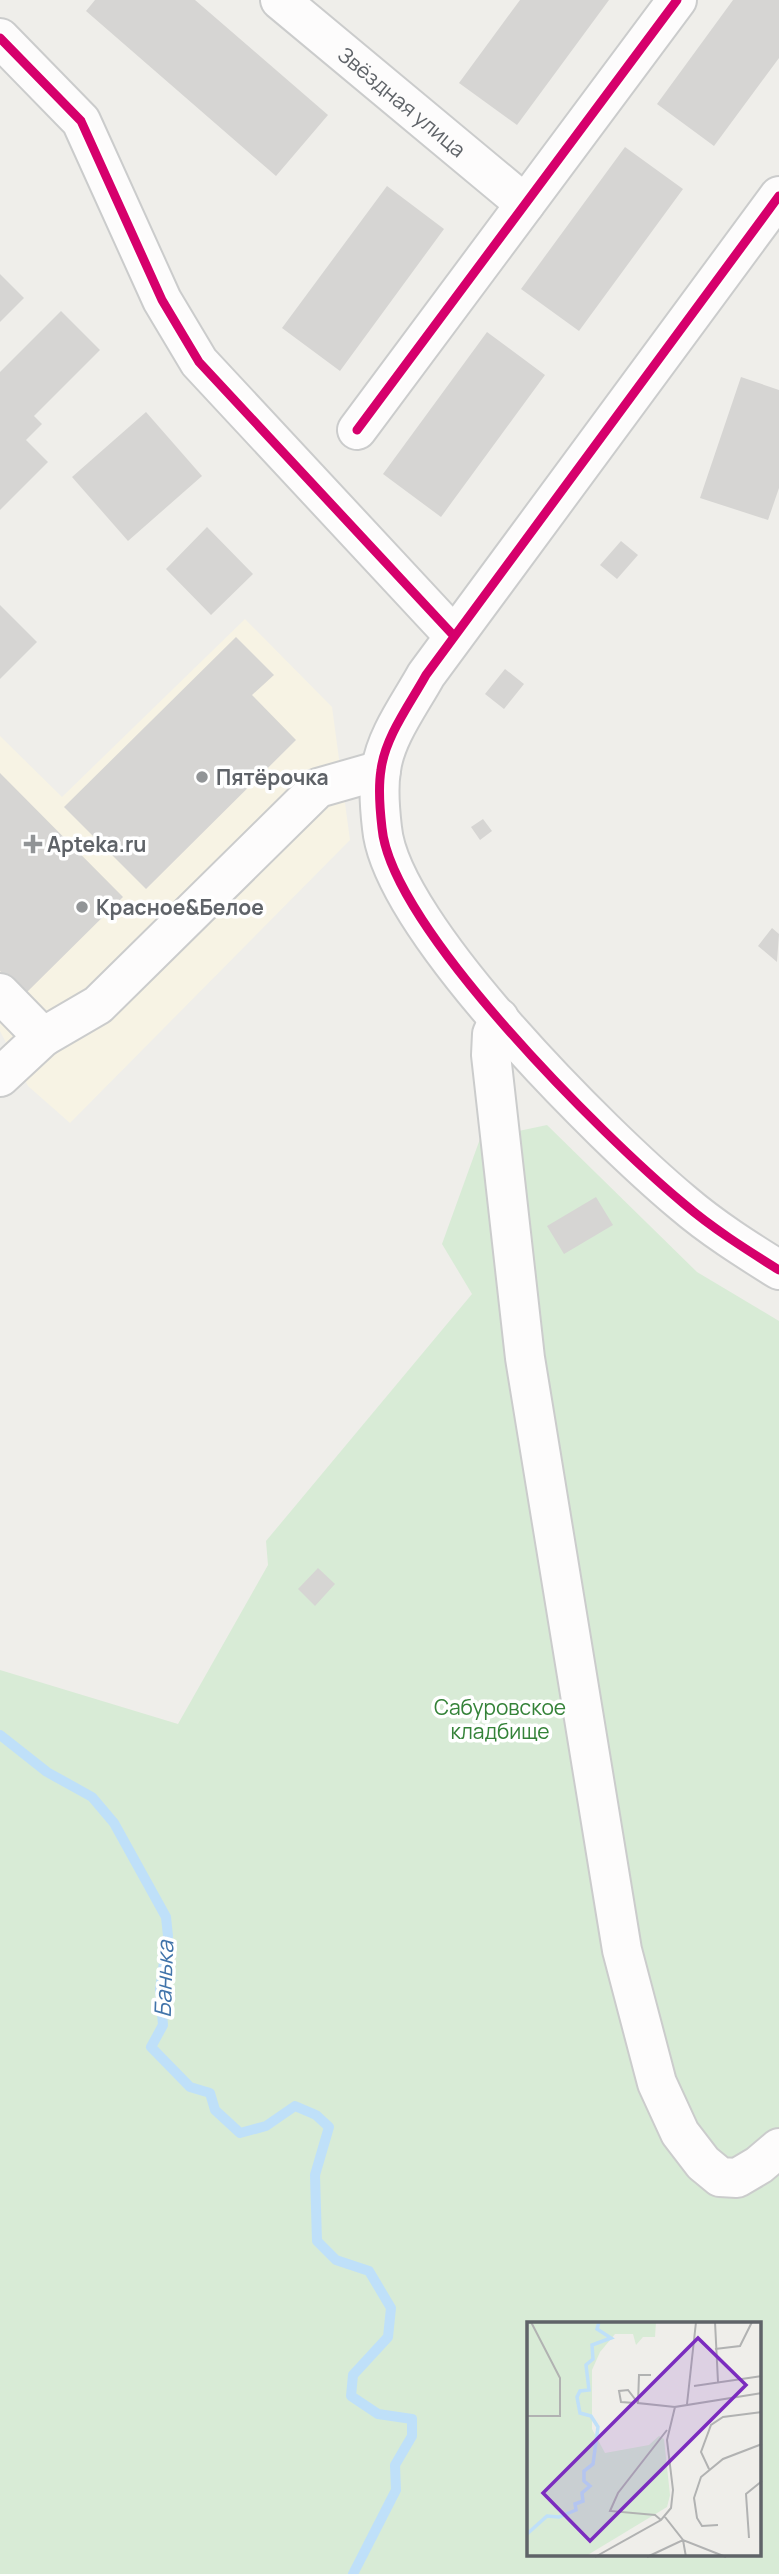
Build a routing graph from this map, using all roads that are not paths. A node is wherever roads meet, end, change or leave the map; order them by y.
1 (280, 0) edge
2 (677, 0) edge
3 (0, 37) edge
4 (779, 196) edge
5 (525, 204) junction
6 (357, 430) dead end
7 (454, 636) junction
8 (381, 769) junction
9 (0, 993) edge
10 (499, 1018) junction
11 (43, 1037) junction
12 (3, 1071) edge
13 (779, 1269) edge
14 (779, 2148) edge

1 - 5 street, Звёздная улица
2 - 5 street
3 - 7 street
4 - 7 street
5 - 6 street
7 - 8 street
8 - 10 street
8 - 11 street
9 - 11 street
10 - 13 street
10 - 14 street
11 - 12 street

